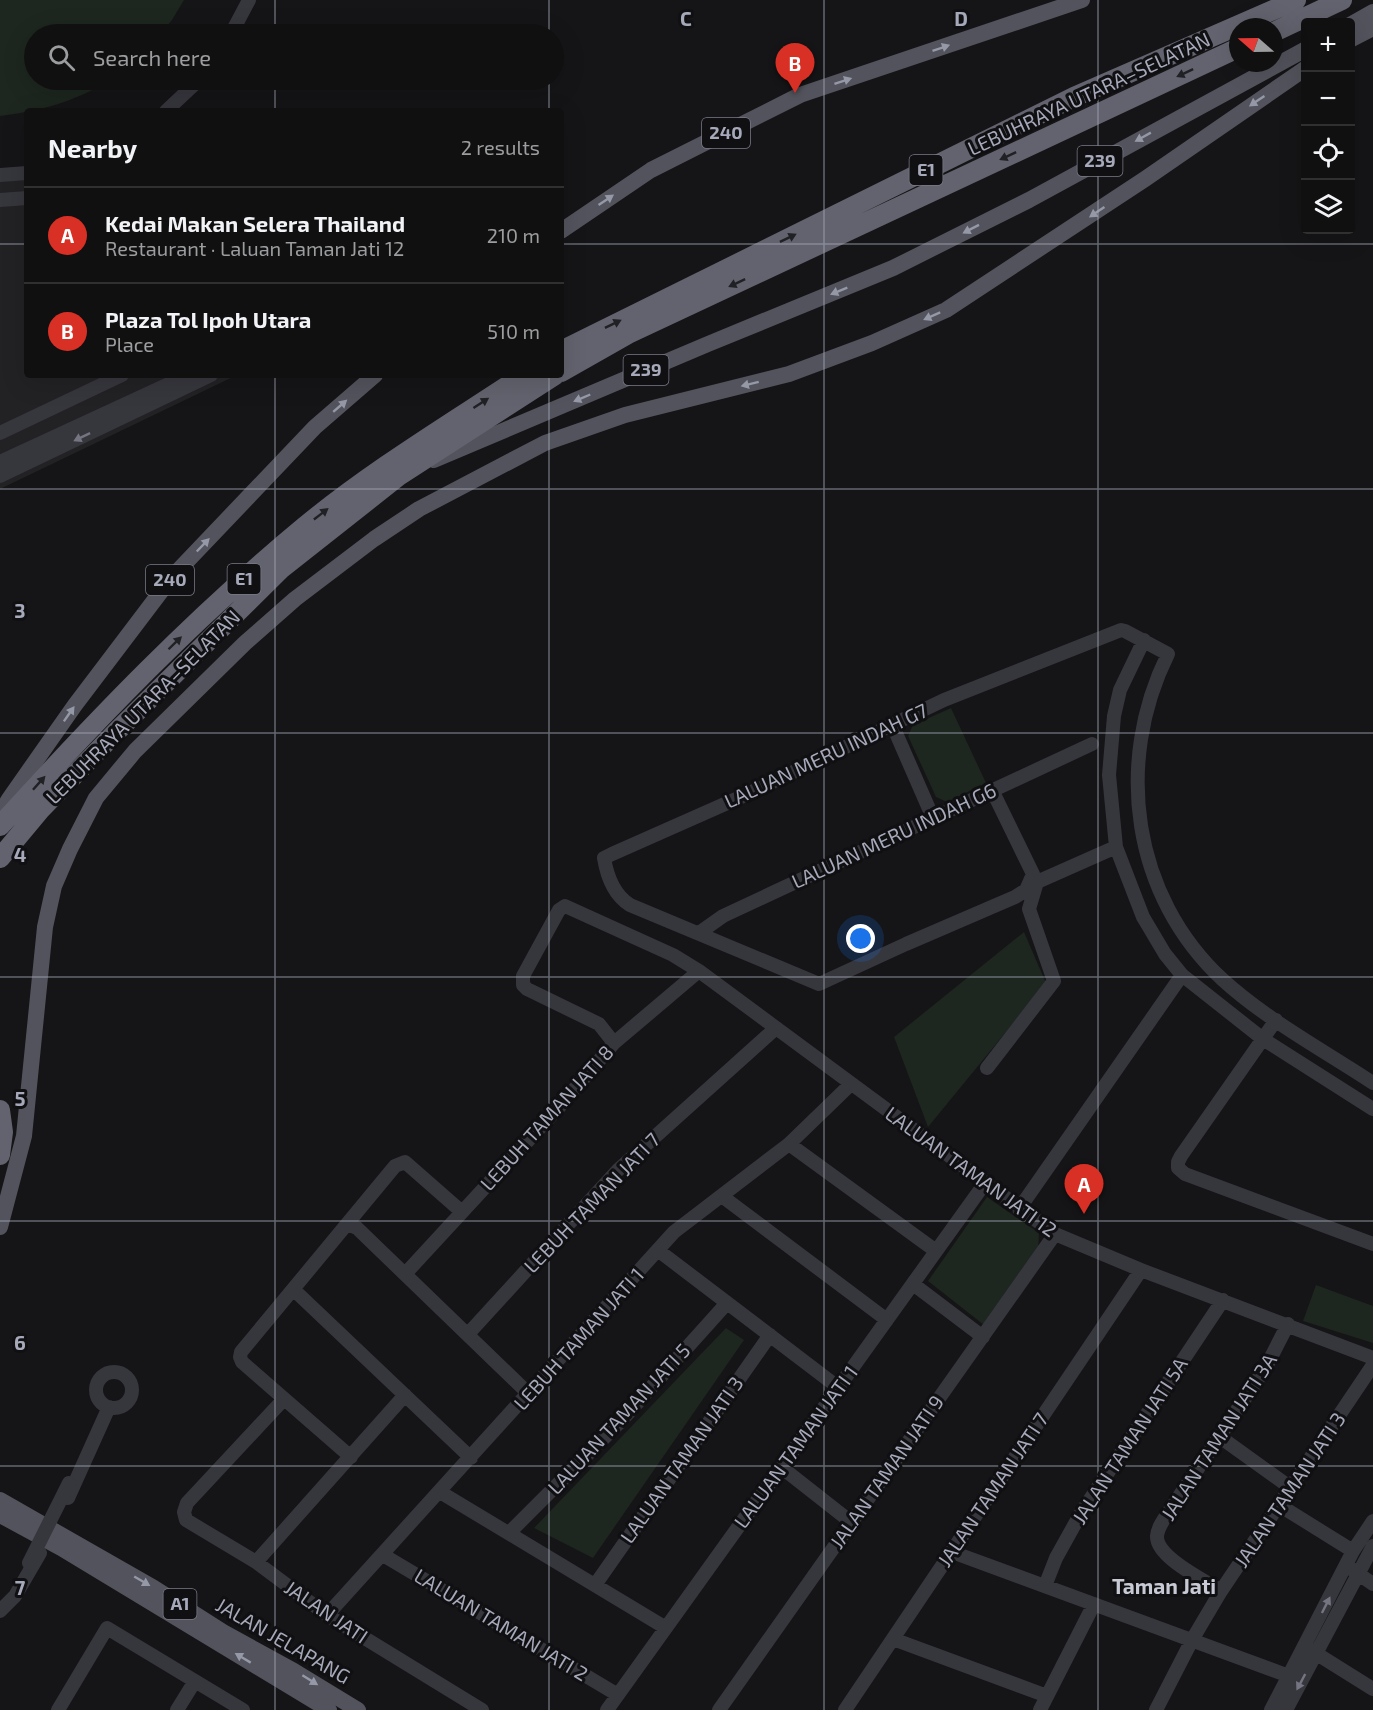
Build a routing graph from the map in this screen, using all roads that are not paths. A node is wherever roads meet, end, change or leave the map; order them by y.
1 (249, 0) edge
2 (1082, 0) edge
3 (1296, 0) edge
4 (1342, 0) edge
5 (1373, 12) edge
6 (1355, 22) edge
7 (236, 24) edge
8 (1283, 28) edge
9 (1373, 28) edge
10 (1355, 37) edge
11 (1301, 51) edge
12 (1229, 52) edge
13 (1301, 71) edge
14 (188, 90) edge
15 (169, 108) edge
16 (24, 173) edge
17 (0, 175) edge
18 (24, 198) edge
19 (0, 200) edge
20 (564, 229) edge
21 (564, 350) edge
22 (564, 370) edge
23 (116, 378) edge
24 (182, 378) edge
25 (204, 378) edge
26 (372, 378) edge
27 (519, 378) edge
28 (550, 378) edge
29 (0, 433) edge
30 (0, 462) edge
31 (400, 475) junction
32 (0, 476) edge
33 (1144, 640) junction
34 (892, 724) junction
35 (1092, 744) dead end
36 (992, 790) junction
37 (0, 814) edge
38 (933, 818) junction
39 (0, 826) edge
40 (1116, 847) junction
41 (0, 858) edge
42 (699, 933) junction
43 (699, 971) junction
44 (1182, 975) junction
45 (1276, 1020) junction
46 (776, 1028) junction
47 (1263, 1039) junction
48 (614, 1042) junction
49 (987, 1068) dead end
50 (1373, 1083) edge
51 (850, 1084) junction
52 (1373, 1109) edge
53 (0, 1110) edge
54 (789, 1144) junction
55 (0, 1155) edge
56 (985, 1183) junction
57 (723, 1197) junction
58 (1019, 1209) junction
59 (462, 1212) junction
60 (346, 1224) junction
61 (0, 1227) edge
62 (1055, 1234) junction
63 (1373, 1244) edge
64 (659, 1251) junction
65 (936, 1251) junction
66 (1142, 1270) junction
67 (405, 1274) junction
68 (913, 1284) junction
69 (293, 1289) junction
70 (1224, 1300) junction
71 (727, 1303) junction
72 (887, 1320) junction
73 (1288, 1324) junction
74 (468, 1334) junction
75 (770, 1335) junction
76 (982, 1337) junction
77 (1373, 1358) edge
78 (1373, 1365) edge
79 (838, 1388) junction
80 (529, 1394) junction
81 (405, 1395) junction
82 (284, 1399) junction
83 (1220, 1437) junction
84 (351, 1457) junction
85 (471, 1458) junction
86 (782, 1467) junction
87 (1291, 1488) junction
88 (440, 1492) junction
89 (0, 1500) edge
90 (1280, 1505) junction
91 (0, 1515) edge
92 (1373, 1521) edge
93 (851, 1522) junction
94 (508, 1533) junction
95 (1373, 1546) edge
96 (1353, 1551) junction
97 (952, 1552) junction
98 (383, 1555) junction
99 (256, 1562) junction
100 (1346, 1565) junction
101 (1358, 1574) junction
102 (1373, 1584) edge
103 (595, 1585) junction
104 (1045, 1586) junction
105 (1221, 1591) junction
106 (0, 1604) edge
107 (1095, 1604) junction
108 (0, 1611) edge
109 (327, 1615) junction
110 (666, 1628) junction
111 (893, 1639) junction
112 (1192, 1640) junction
113 (1310, 1649) junction
114 (1289, 1676) junction
115 (195, 1681) junction
116 (1373, 1689) edge
117 (618, 1695) junction
118 (1047, 1696) junction
119 (58, 1710) edge
120 (177, 1710) edge
121 (243, 1710) edge
122 (329, 1710) edge
123 (358, 1710) edge
124 (482, 1710) edge
125 (607, 1710) edge
126 (719, 1710) edge
127 (845, 1710) edge
128 (1040, 1710) edge
129 (1156, 1710) edge
130 (1271, 1710) edge
131 (1286, 1710) edge

1 - 7 street
20 -> 2 main road, 240
21 -> 3 highway, LEBUHRAYA UTARA–SELATAN / E1
4 - 8 highway
5 - 6 main road
9 - 10 main road
11 -> 31 main road, 239
12 -> 22 highway, LEBUHRAYA UTARA–SELATAN / E1
13 -> 61 main road
14 - 15 street
16 - 17 street
18 - 19 street
23 - 29 street
24 - 30 street
25 -> 32 street
37 -> 26 main road, 240
39 -> 27 highway, LEBUHRAYA UTARA–SELATAN / E1
28 - 31 highway, LEBUHRAYA UTARA–SELATAN / E1
31 - 41 highway, LEBUHRAYA UTARA–SELATAN / E1
33 - 34 street, LALUAN MERU INDAH G7
33 - 40 street
33 - 45 street, LALUAN MERU INDAH G7
34 - 38 street
34 - 42 street, LALUAN MERU INDAH G7
35 - 36 street, LALUAN MERU INDAH G6
36 - 38 street, LALUAN MERU INDAH G6
36 - 42 street
38 - 42 street, LALUAN MERU INDAH G6
40 - 44 street
40 - 49 street
43 - 46 street, LALUAN TAMAN JATI 12
43 - 48 street, LEBUH TAMAN JATI 8
43 - 48 street, LALUAN TAMAN JATI 12
44 - 47 street
44 - 58 street
45 - 47 street
45 - 50 street
46 - 51 street, LALUAN TAMAN JATI 12
46 - 74 street, LEBUH TAMAN JATI 7
47 - 52 street
47 - 63 street
48 - 59 street, LEBUH TAMAN JATI 8
51 - 54 street, LEBUH TAMAN JATI 1
51 - 56 street, LALUAN TAMAN JATI 12
53 - 55 highway
54 - 57 street, LEBUH TAMAN JATI 1
54 - 65 street
56 - 58 street, LALUAN TAMAN JATI 12
56 - 65 street, LALUAN TAMAN JATI 1
57 - 64 street, LEBUH TAMAN JATI 1
57 - 72 street
58 - 62 street, LALUAN TAMAN JATI 12
59 - 60 street
59 - 67 street, LEBUH TAMAN JATI 8
60 - 67 street
60 - 69 street
62 - 66 street, LALUAN TAMAN JATI 12
62 - 76 street, JALAN TAMAN JATI 9
64 - 71 street
64 - 80 street, LEBUH TAMAN JATI 1
65 - 68 street, LALUAN TAMAN JATI 1
66 - 70 street, LALUAN TAMAN JATI 12
66 - 97 street, JALAN TAMAN JATI 7
67 - 74 street
68 - 72 street, LALUAN TAMAN JATI 1
68 - 76 street
69 - 81 street
69 - 82 street
70 - 73 street, LALUAN TAMAN JATI 12
70 - 104 street, JALAN TAMAN JATI 5A
71 - 75 street
71 - 94 street, LALUAN TAMAN JATI 5
72 - 79 street, LALUAN TAMAN JATI 1
73 - 77 street, LALUAN TAMAN JATI 12
73 - 83 street, JALAN TAMAN JATI 3A
74 - 80 street
75 - 79 street
75 - 103 street, LALUAN TAMAN JATI 3
76 - 93 street, JALAN TAMAN JATI 9
78 - 87 street, JALAN TAMAN JATI 3
79 - 86 street, LALUAN TAMAN JATI 1
80 - 85 street, LEBUH TAMAN JATI 1
81 - 84 street
81 - 85 street
82 - 84 street
82 - 99 street, JALAN JATI
83 - 87 street
83 - 105 street, JALAN TAMAN JATI 3A
84 - 99 street
85 - 88 street, LEBUH TAMAN JATI 1
86 - 93 street
86 - 110 street, LALUAN TAMAN JATI 1
87 - 90 street, JALAN TAMAN JATI 3
88 - 94 street
88 - 98 street, LEBUH TAMAN JATI 1
89 -> 123 main road, JALAN JELAPANG / A1
90 - 96 street
90 - 105 street, JALAN TAMAN JATI 3
122 -> 91 main road, JALAN JELAPANG / A1
92 - 96 street
93 - 126 street, JALAN TAMAN JATI 9
94 - 103 street
95 - 101 street
96 - 100 street
97 - 104 street
97 - 111 street, JALAN TAMAN JATI 7
98 - 109 street, LEBUH TAMAN JATI 1
98 - 117 street, LALUAN TAMAN JATI 2
99 - 109 street, JALAN JATI
100 - 101 street
113 -> 100 street
101 - 102 street
101 - 113 street
103 - 110 street
104 - 107 street
105 - 112 street, JALAN TAMAN JATI 3
106 - 108 street, bridge
107 - 112 street
107 - 118 street
109 - 124 street, JALAN JATI
110 - 117 street, LALUAN TAMAN JATI 1
111 - 118 street
111 - 127 street, JALAN TAMAN JATI 7
112 - 114 street
112 - 129 street, JALAN TAMAN JATI 3
113 - 114 street
113 - 116 street
113 -> 131 street
114 - 130 street
115 - 119 street
115 - 120 street
115 - 121 street
117 - 125 street, LALUAN TAMAN JATI 1
118 - 128 street

